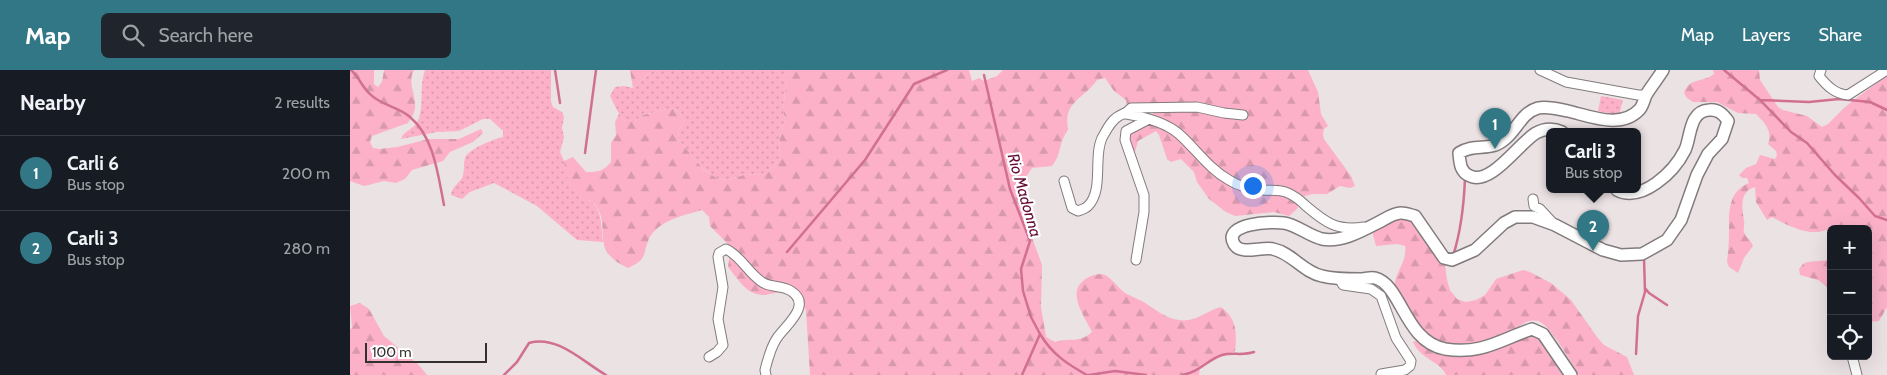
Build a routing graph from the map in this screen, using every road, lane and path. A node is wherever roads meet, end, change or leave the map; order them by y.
1 (1540, 70) edge
2 (1663, 70) edge
3 (1821, 70) edge
4 (1887, 70) edge
5 (1647, 95) junction
6 (1126, 114) junction
7 (1243, 115) dead end
8 (1149, 119) junction
9 (1546, 130) edge
10 (1064, 181) dead end
11 (1641, 191) edge
12 (1533, 198) dead end
13 (1555, 225) junction
14 (1372, 226) junction
15 (1136, 260) dead end
16 (1338, 278) junction
17 (709, 357) dead end
18 (1853, 360) edge
19 (1381, 374) edge
20 (766, 375) edge
21 (1571, 375) edge
22 (1857, 375) edge

1 - 5 street
2 - 5 street
3 - 4 street
5 - 9 street
6 - 7 street
6 - 8 street
6 - 10 street
8 - 14 street
8 - 15 street
11 - 13 street
12 - 13 street
13 - 14 street
14 - 16 street
16 - 19 street
16 - 21 street
17 - 20 street
18 - 22 street

